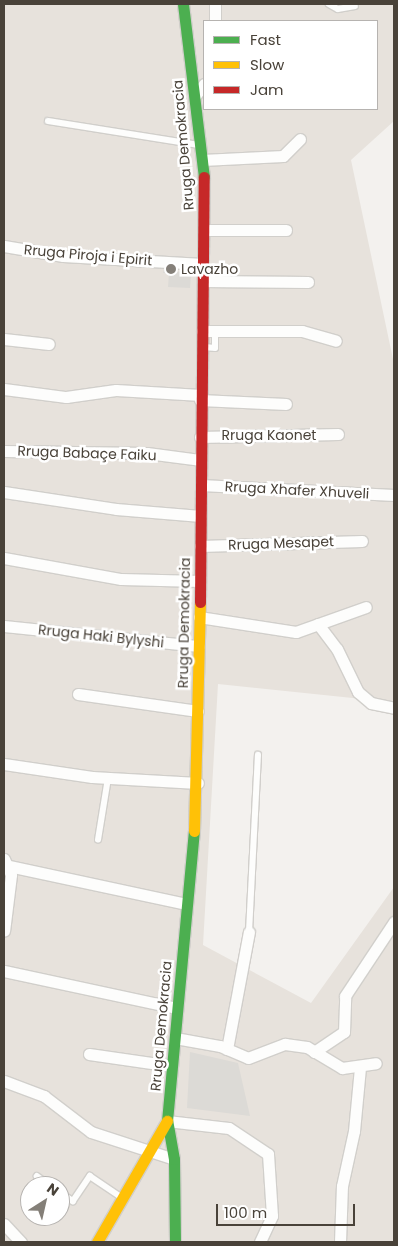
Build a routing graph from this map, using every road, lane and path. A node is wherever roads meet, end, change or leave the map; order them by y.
1 (183, 4) edge
2 (215, 4) edge
3 (329, 4) edge
4 (355, 6) dead end
5 (215, 20) edge
6 (203, 85) edge
7 (195, 96) junction
8 (48, 121) dead end
9 (300, 139) dead end
10 (201, 145) junction
11 (202, 160) junction
12 (204, 230) junction
13 (286, 230) dead end
14 (4, 246) edge
15 (203, 264) junction
16 (203, 281) junction
17 (308, 282) dead end
18 (202, 331) junction
19 (215, 331) junction
20 (4, 339) edge
21 (336, 340) dead end
22 (49, 344) dead end
23 (202, 348) junction
24 (4, 389) edge
25 (200, 397) junction
26 (286, 404) dead end
27 (338, 434) dead end
28 (200, 437) junction
29 (4, 450) edge
30 (200, 460) junction
31 (201, 485) junction
32 (4, 492) edge
33 (394, 495) edge
34 (201, 516) junction
35 (362, 541) dead end
36 (200, 546) junction
37 (4, 558) edge
38 (200, 581) junction
39 (366, 607) dead end
40 (199, 617) junction
41 (318, 624) junction
42 (4, 626) edge
43 (199, 646) junction
44 (78, 694) dead end
45 (394, 708) edge
46 (198, 712) junction
47 (258, 755) dead end
48 (4, 764) edge
49 (108, 778) junction
50 (198, 783) junction
51 (98, 840) dead end
52 (6, 862) edge
53 (6, 900) edge
54 (187, 904) junction
55 (394, 922) edge
56 (4, 931) edge
57 (249, 932) joint
58 (4, 972) edge
59 (177, 1008) junction
60 (175, 1038) junction
61 (227, 1049) junction
62 (314, 1052) junction
63 (89, 1054) dead end
64 (376, 1063) dead end
65 (172, 1066) junction
66 (360, 1066) junction
67 (4, 1082) edge
68 (167, 1121) junction
69 (149, 1153) junction
70 (174, 1159) junction
71 (123, 1198) junction
72 (70, 1199) edge
73 (4, 1224) edge
74 (175, 1240) edge
75 (21, 1242) edge
76 (96, 1242) edge
77 (260, 1242) edge
78 (340, 1242) edge

1 - 7 main road, Rruga Demokracia
2 - 5 street
3 - 4 lane
6 - 7 street
7 - 10 main road, Rruga Demokracia
8 - 10 lane
9 - 11 street
10 - 11 main road, Rruga Demokracia
11 - 12 main road, Rruga Demokracia
12 - 13 street
12 - 15 main road, Rruga Demokracia
14 - 15 street, Rruga Piroja i Epirit
15 - 16 main road, Rruga Demokracia
16 - 17 street
16 - 18 main road, Rruga Demokracia
18 - 19 street
18 - 23 main road, Rruga Demokracia
19 - 21 street
19 - 23 lane
20 - 22 street
23 - 25 main road, Rruga Demokracia
24 - 25 street
25 - 26 street
25 - 28 main road, Rruga Demokracia
27 - 28 street, Rruga Kaonet
28 - 30 main road, Rruga Demokracia
29 - 30 street, Rruga Babaçe Faiku
30 - 31 main road, Rruga Demokracia
31 - 33 street, Rruga Xhafer Xhuveli
31 - 34 main road, Rruga Demokracia
32 - 34 street
34 - 36 main road, Rruga Demokracia
35 - 36 street, Rruga Mesapet
36 - 38 main road, Rruga Demokracia
37 - 38 street
38 - 40 main road, Rruga Demokracia
39 - 41 street
40 - 41 street
40 - 43 main road, Rruga Demokracia
41 - 45 street
42 - 43 street, Rruga Haki Bylyshi
43 - 46 main road, Rruga Demokracia
44 - 46 street
46 - 50 main road, Rruga Demokracia
47 - 57 lane
48 - 49 street
49 - 50 street
49 - 51 lane
50 - 54 main road, Rruga Demokracia
52 - 53 street
52 - 54 street
53 - 56 street
54 - 59 main road, Rruga Demokracia
55 - 62 street
57 - 61 street
58 - 59 street
59 - 60 main road, Rruga Demokracia
60 - 61 street
60 - 65 main road, Rruga Demokracia
61 - 62 street
62 - 66 street
63 - 65 street
64 - 66 street
65 - 68 main road, Rruga Demokracia
66 - 78 street
67 - 69 street
68 - 69 main road
68 - 70 main road, Rruga Demokracia
68 - 77 street
69 - 70 street
69 - 71 main road
70 - 74 main road, Rruga Demokracia
71 - 72 lane
71 - 76 main road
73 - 75 street

